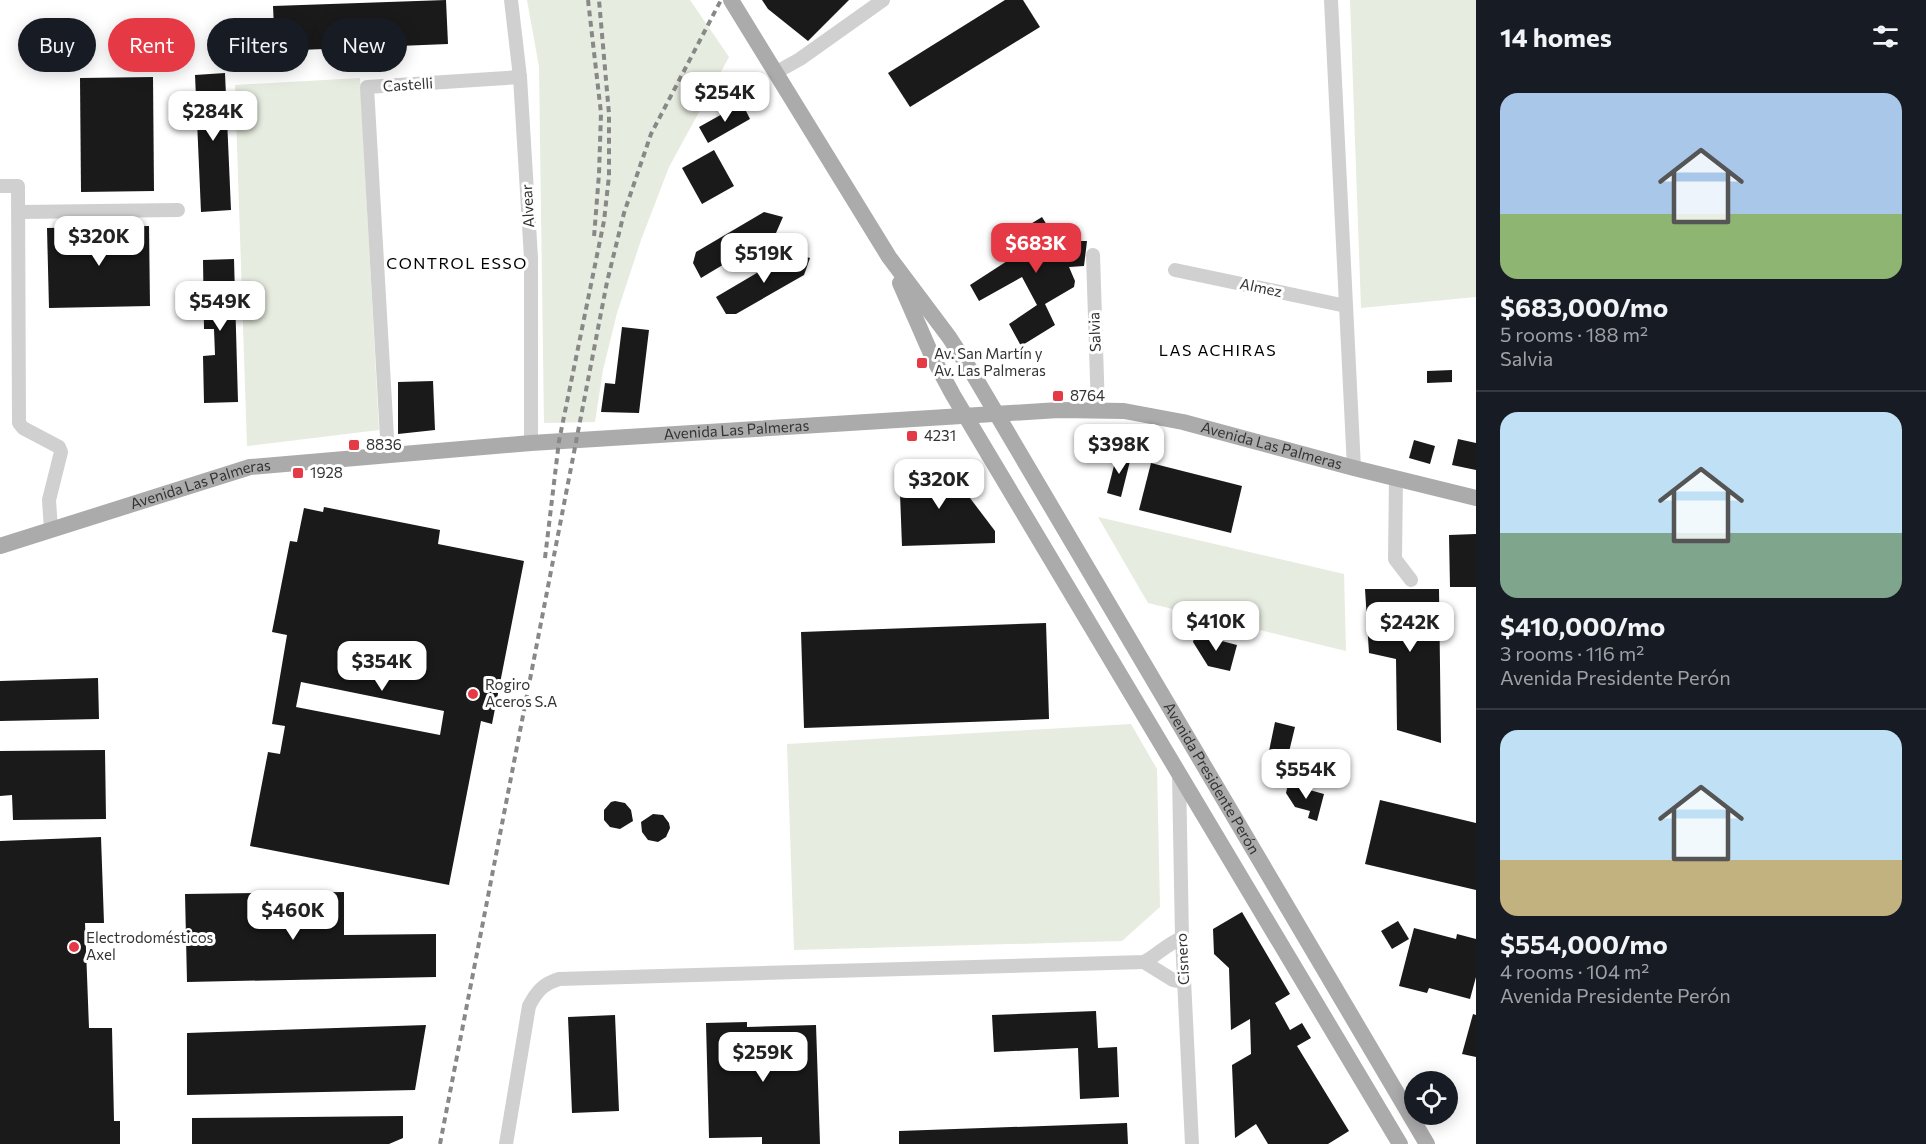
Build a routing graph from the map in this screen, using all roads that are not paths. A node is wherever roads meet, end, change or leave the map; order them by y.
1 (511, 0) edge
2 (731, 0) edge
3 (884, 0) edge
4 (1331, 0) edge
5 (775, 73) junction
6 (520, 77) junction
7 (0, 186) edge
8 (178, 210) dead end
9 (20, 212) junction
10 (1093, 255) dead end
11 (889, 257) junction
12 (1175, 270) dead end
13 (1346, 306) junction
14 (1098, 410) junction
15 (995, 414) junction
16 (967, 417) junction
17 (531, 443) junction
18 (388, 455) junction
19 (1354, 468) junction
20 (1396, 478) junction
21 (1476, 498) edge
22 (51, 530) junction
23 (0, 546) edge
24 (1411, 580) dead end
25 (1179, 774) junction
26 (1182, 938) junction
27 (1144, 962) junction
28 (1184, 982) junction
29 (506, 1144) edge
30 (1192, 1144) edge
31 (1400, 1144) edge
32 (1427, 1144) edge

1 - 6 street, Alvear
2 - 5 main road
3 - 5 street
4 - 13 street
5 - 11 main road
6 - 17 street, Alvear
6 - 18 street, Castelli
7 - 9 street
8 - 9 street
9 - 22 street
10 - 14 street, Salvia
11 - 15 main road, Avenida Presidente Perón
11 - 16 main road, Avenida Presidente Perón
12 - 13 street, Almez
13 - 19 street
14 - 15 main road, Avenida Las Palmeras
14 - 19 main road, Avenida Las Palmeras
15 - 16 main road, Avenida Las Palmeras
15 - 32 main road, Avenida Presidente Perón
16 - 17 main road, Avenida Las Palmeras
16 - 25 main road, Avenida Presidente Perón
17 - 18 main road, Avenida Las Palmeras
18 - 22 main road, Avenida Las Palmeras
19 - 20 main road, Avenida Las Palmeras
20 - 21 main road, Avenida Las Palmeras
20 - 24 street
22 - 23 main road, Avenida Las Palmeras
25 - 26 street, Cisnero
25 - 31 main road, Avenida Presidente Perón
26 - 27 street
26 - 28 street, Cisnero
27 - 28 street
27 - 29 street
28 - 30 street, Cisnero

